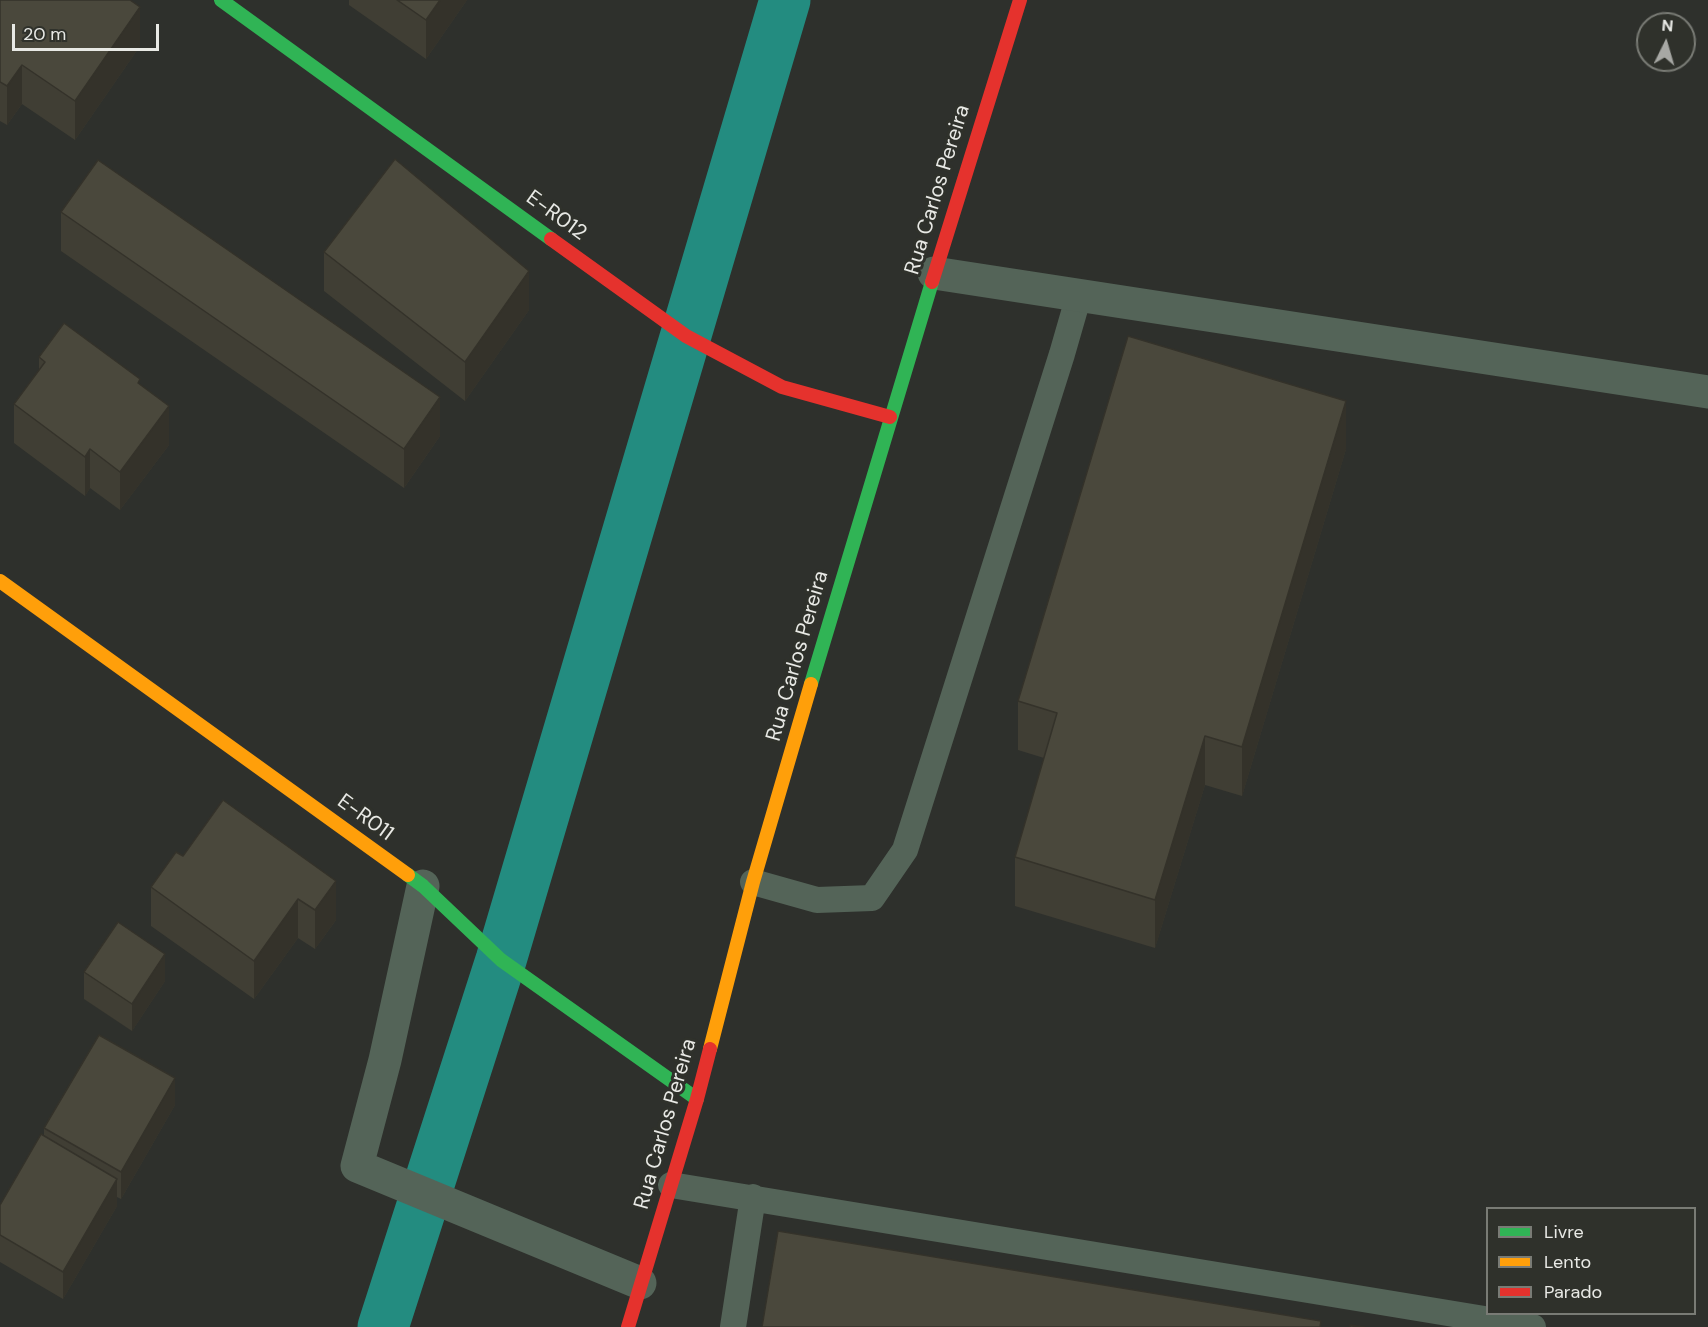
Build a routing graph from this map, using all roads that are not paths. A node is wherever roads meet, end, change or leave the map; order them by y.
1 (221, 0) edge
2 (1020, 0) edge
3 (934, 273) junction
4 (1079, 295) junction
5 (1708, 392) edge
6 (890, 417) junction
7 (0, 581) edge
8 (753, 882) junction
9 (423, 886) junction
10 (697, 1100) junction
11 (671, 1185) junction
12 (753, 1197) junction
13 (640, 1283) junction
14 (627, 1327) edge
15 (733, 1327) edge
16 (1533, 1327) edge

1 - 6 street, E-R012
2 - 3 street, Rua Carlos Pereira
3 - 4 street
3 - 6 street, Rua Carlos Pereira
4 - 5 street
4 - 8 lane
6 - 8 street, Rua Carlos Pereira
7 - 9 street, E-R011
8 - 10 street, Rua Carlos Pereira
9 - 10 street, E-R011
9 - 13 street
10 - 11 street, Rua Carlos Pereira
11 - 12 lane
11 - 13 street, Rua Carlos Pereira
12 - 15 lane
12 - 16 lane
13 - 14 street, Rua Carlos Pereira

